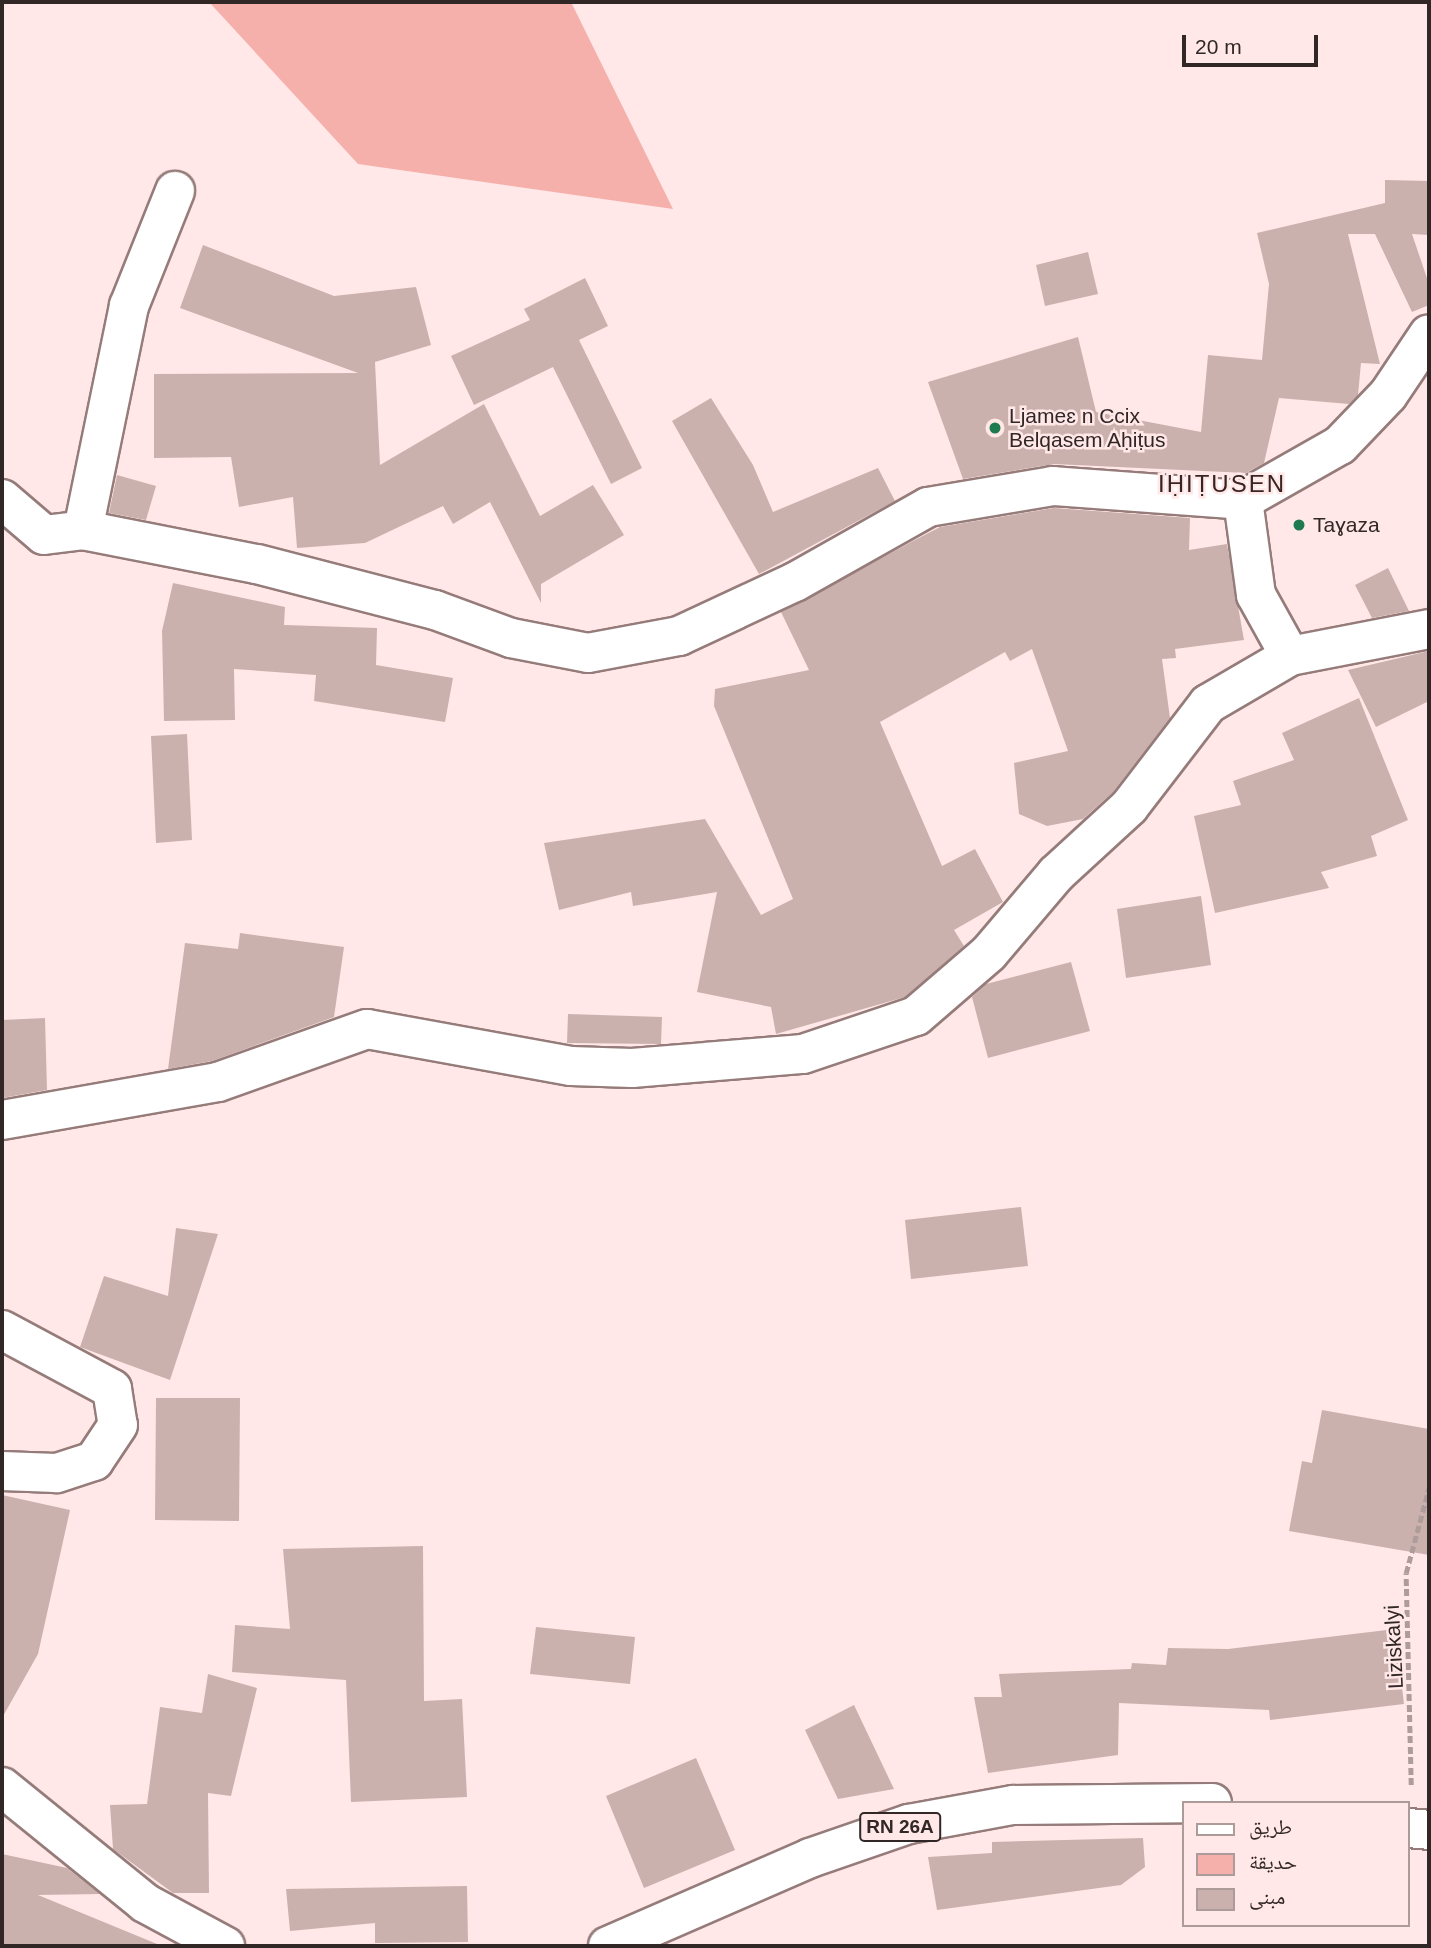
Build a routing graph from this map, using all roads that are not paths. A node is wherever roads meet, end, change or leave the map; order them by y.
1 (175, 191) dead end
2 (1429, 334) edge
3 (2, 499) edge
4 (1242, 500) junction
5 (83, 530) junction
6 (1429, 629) edge
7 (1290, 656) junction
8 (2, 1120) edge
9 (2, 1330) edge
10 (2, 1471) edge
11 (2, 1787) edge
12 (1182, 1803) edge
13 (1410, 1812) edge
14 (1429, 1830) edge
15 (225, 1946) edge
16 (608, 1946) edge

1 - 5 street
2 - 4 street
3 - 5 street
4 - 5 street
4 - 7 street
6 - 7 street
7 - 8 street
9 - 10 street
11 - 15 street
12 - 16 street, RN 26A
13 - 14 street

